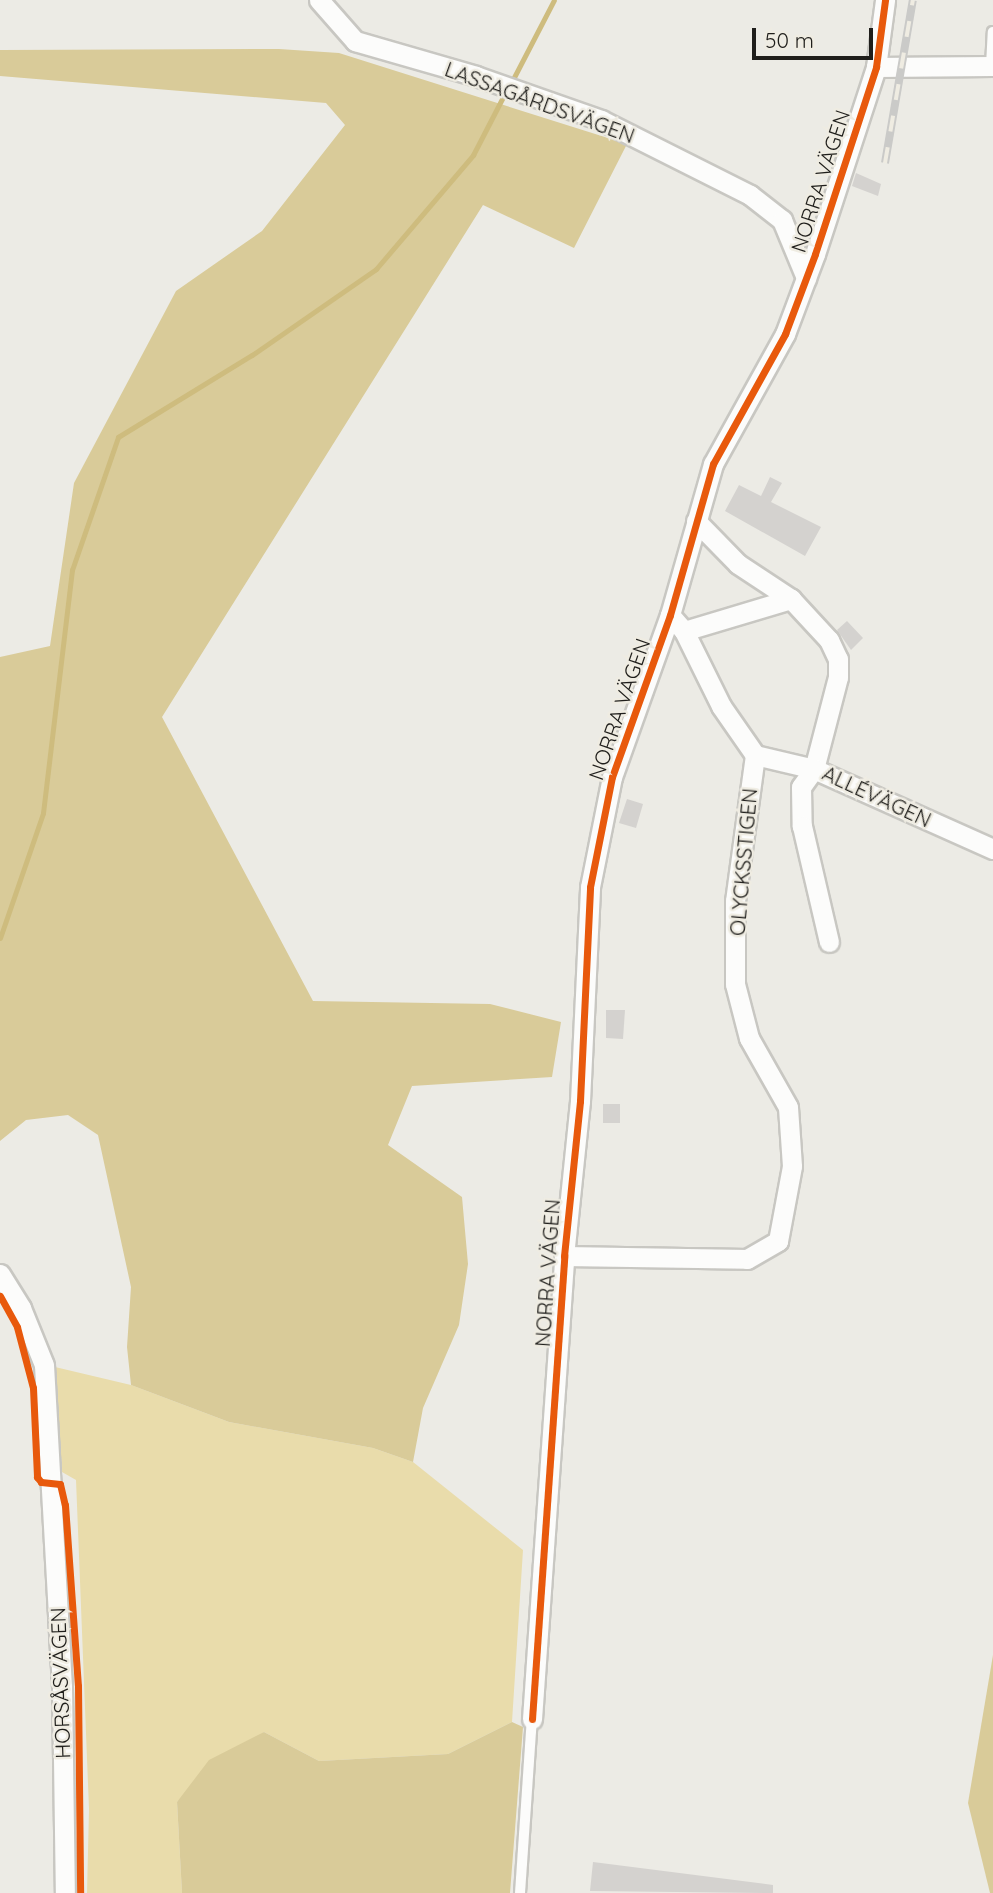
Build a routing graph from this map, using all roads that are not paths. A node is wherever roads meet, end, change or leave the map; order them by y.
1 (319, 0) edge
2 (885, 0) edge
3 (993, 32) edge
4 (992, 66) edge
5 (876, 67) junction
6 (806, 278) junction
7 (696, 521) junction
8 (791, 599) junction
9 (670, 615) junction
10 (684, 631) junction
11 (755, 755) junction
12 (814, 769) junction
13 (993, 849) edge
14 (829, 942) dead end
15 (564, 1256) junction
16 (0, 1274) edge
17 (532, 1719) joint
18 (65, 1893) edge
19 (520, 1893) edge

1 - 6 street, LASSAGÅRDSVÄGEN
2 - 5 street, NORRA VÄGEN
3 - 4 lane
4 - 5 street
5 - 6 street, NORRA VÄGEN
6 - 7 street, NORRA VÄGEN
7 - 8 street, ALLÉVÄGEN
7 - 9 street, NORRA VÄGEN
8 - 10 street
8 - 12 street, ALLÉVÄGEN
9 - 10 street
9 - 15 street, NORRA VÄGEN
10 - 11 street
11 - 12 street
11 - 15 street, OLYCKSSTIGEN
12 - 13 street, ALLÉVÄGEN
12 - 14 street
15 - 17 street, NORRA VÄGEN
16 - 18 street, HORSÅSVÄGEN
17 - 19 lane

